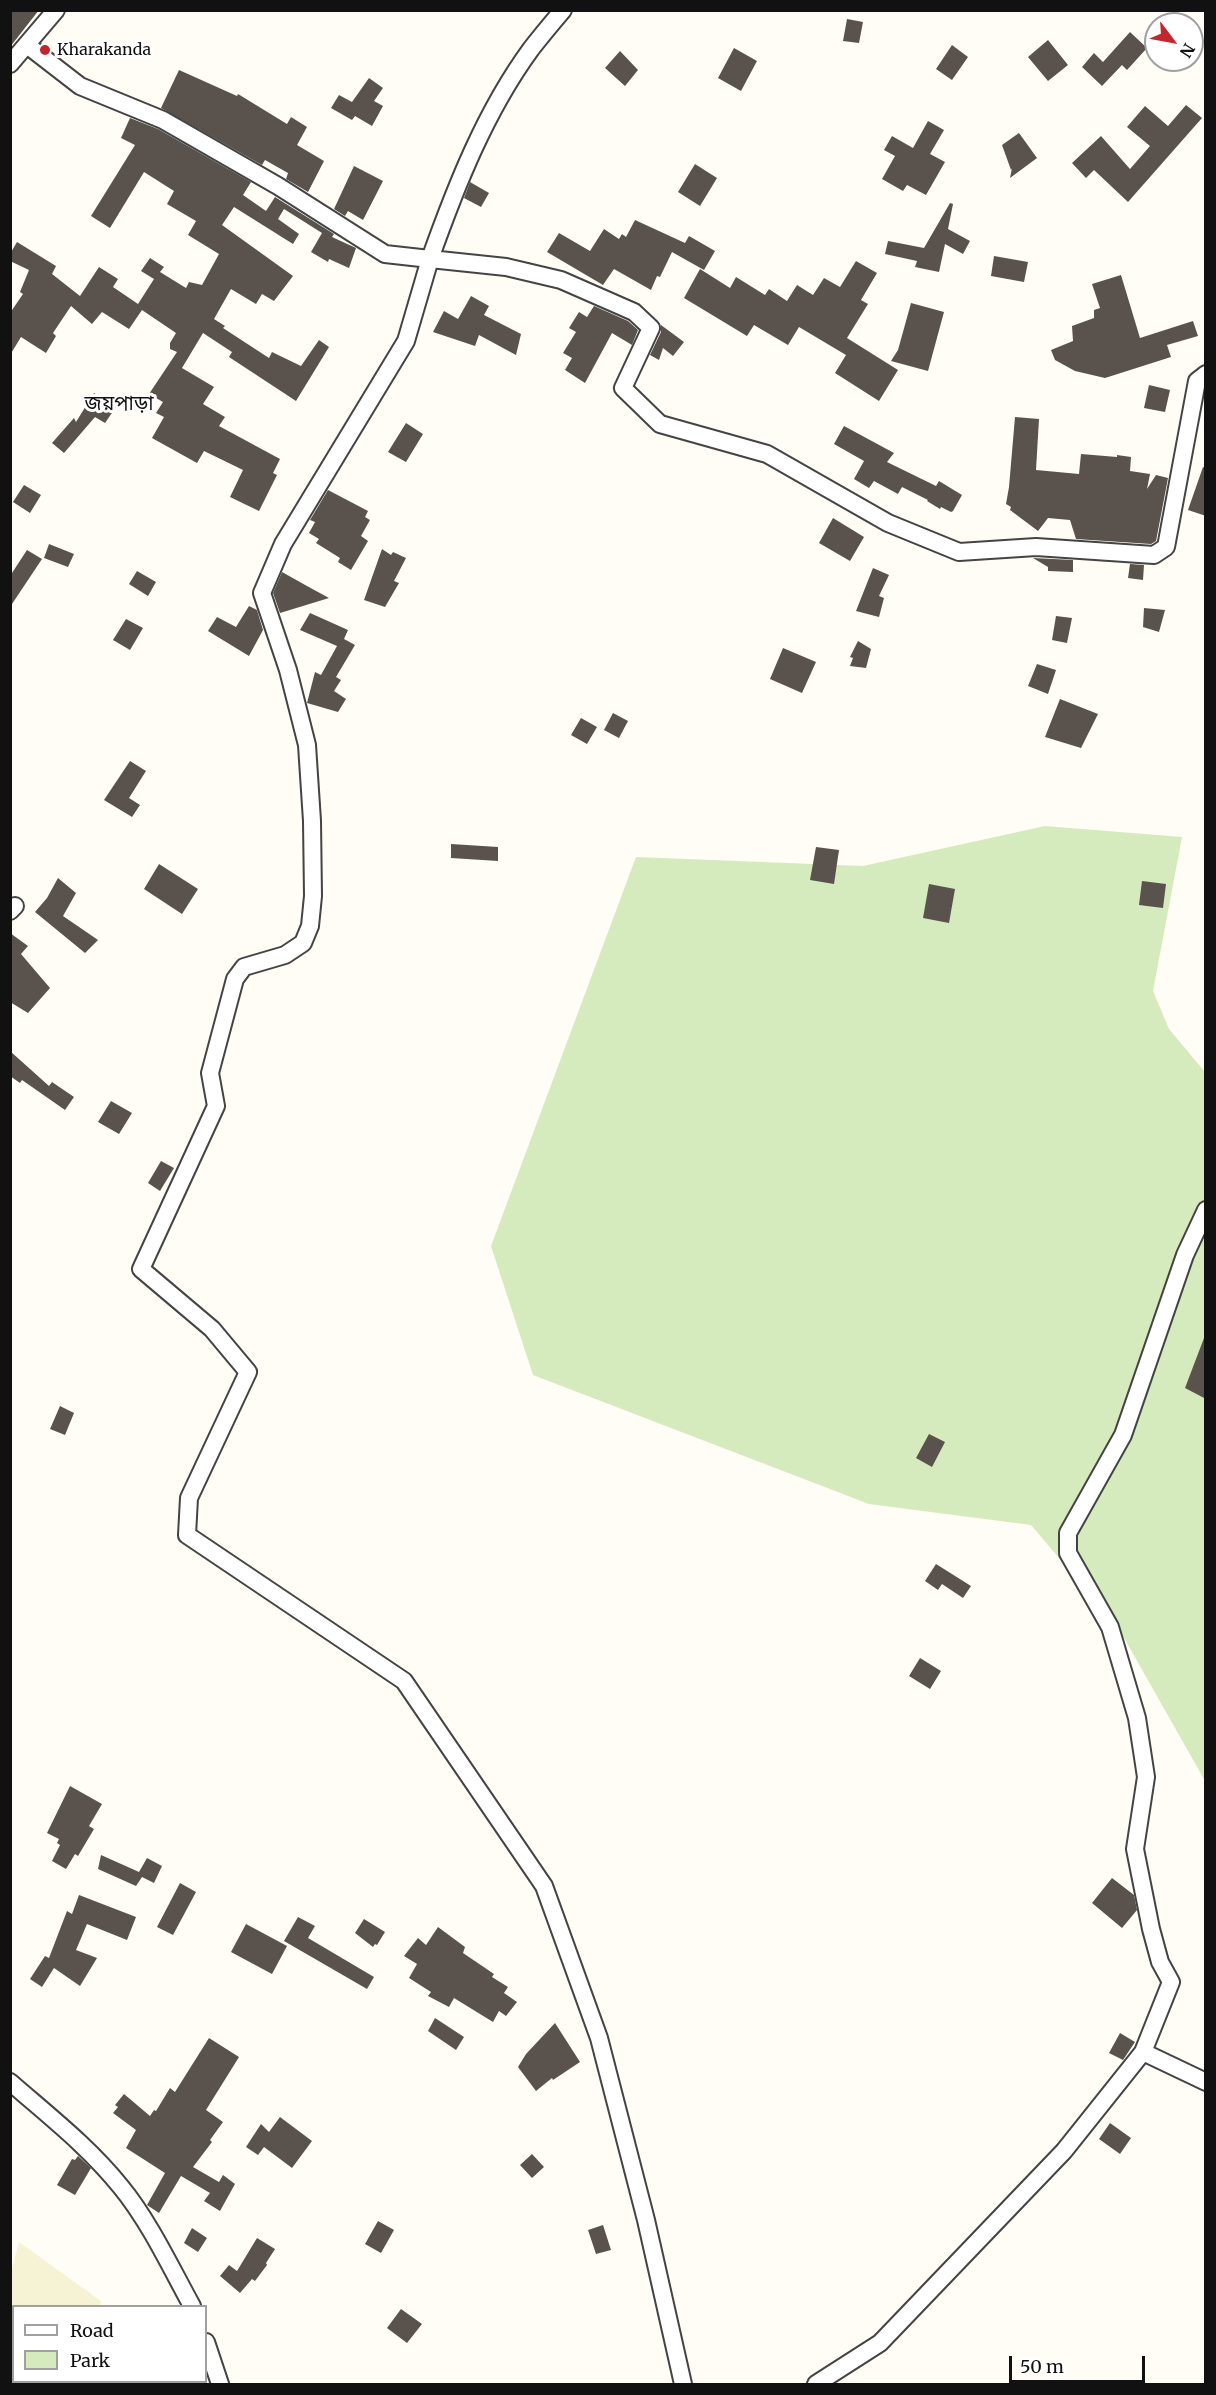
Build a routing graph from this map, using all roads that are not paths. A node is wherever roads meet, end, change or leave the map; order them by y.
1 (563, 10) edge
2 (52, 12) edge
3 (27, 45) junction
4 (10, 64) edge
5 (430, 259) junction
6 (1206, 374) edge
7 (1206, 1210) edge
8 (1143, 2052) junction
9 (10, 2082) edge
10 (1206, 2082) edge
11 (191, 2305) edge
12 (207, 2345) edge
13 (220, 2385) edge
14 (683, 2385) edge
15 (816, 2385) edge

1 - 5 street
2 - 3 street
3 - 4 street
3 - 5 street
5 - 6 street
5 - 14 street
7 - 8 street
8 - 10 street
8 - 15 street
9 - 11 street
12 - 13 street

